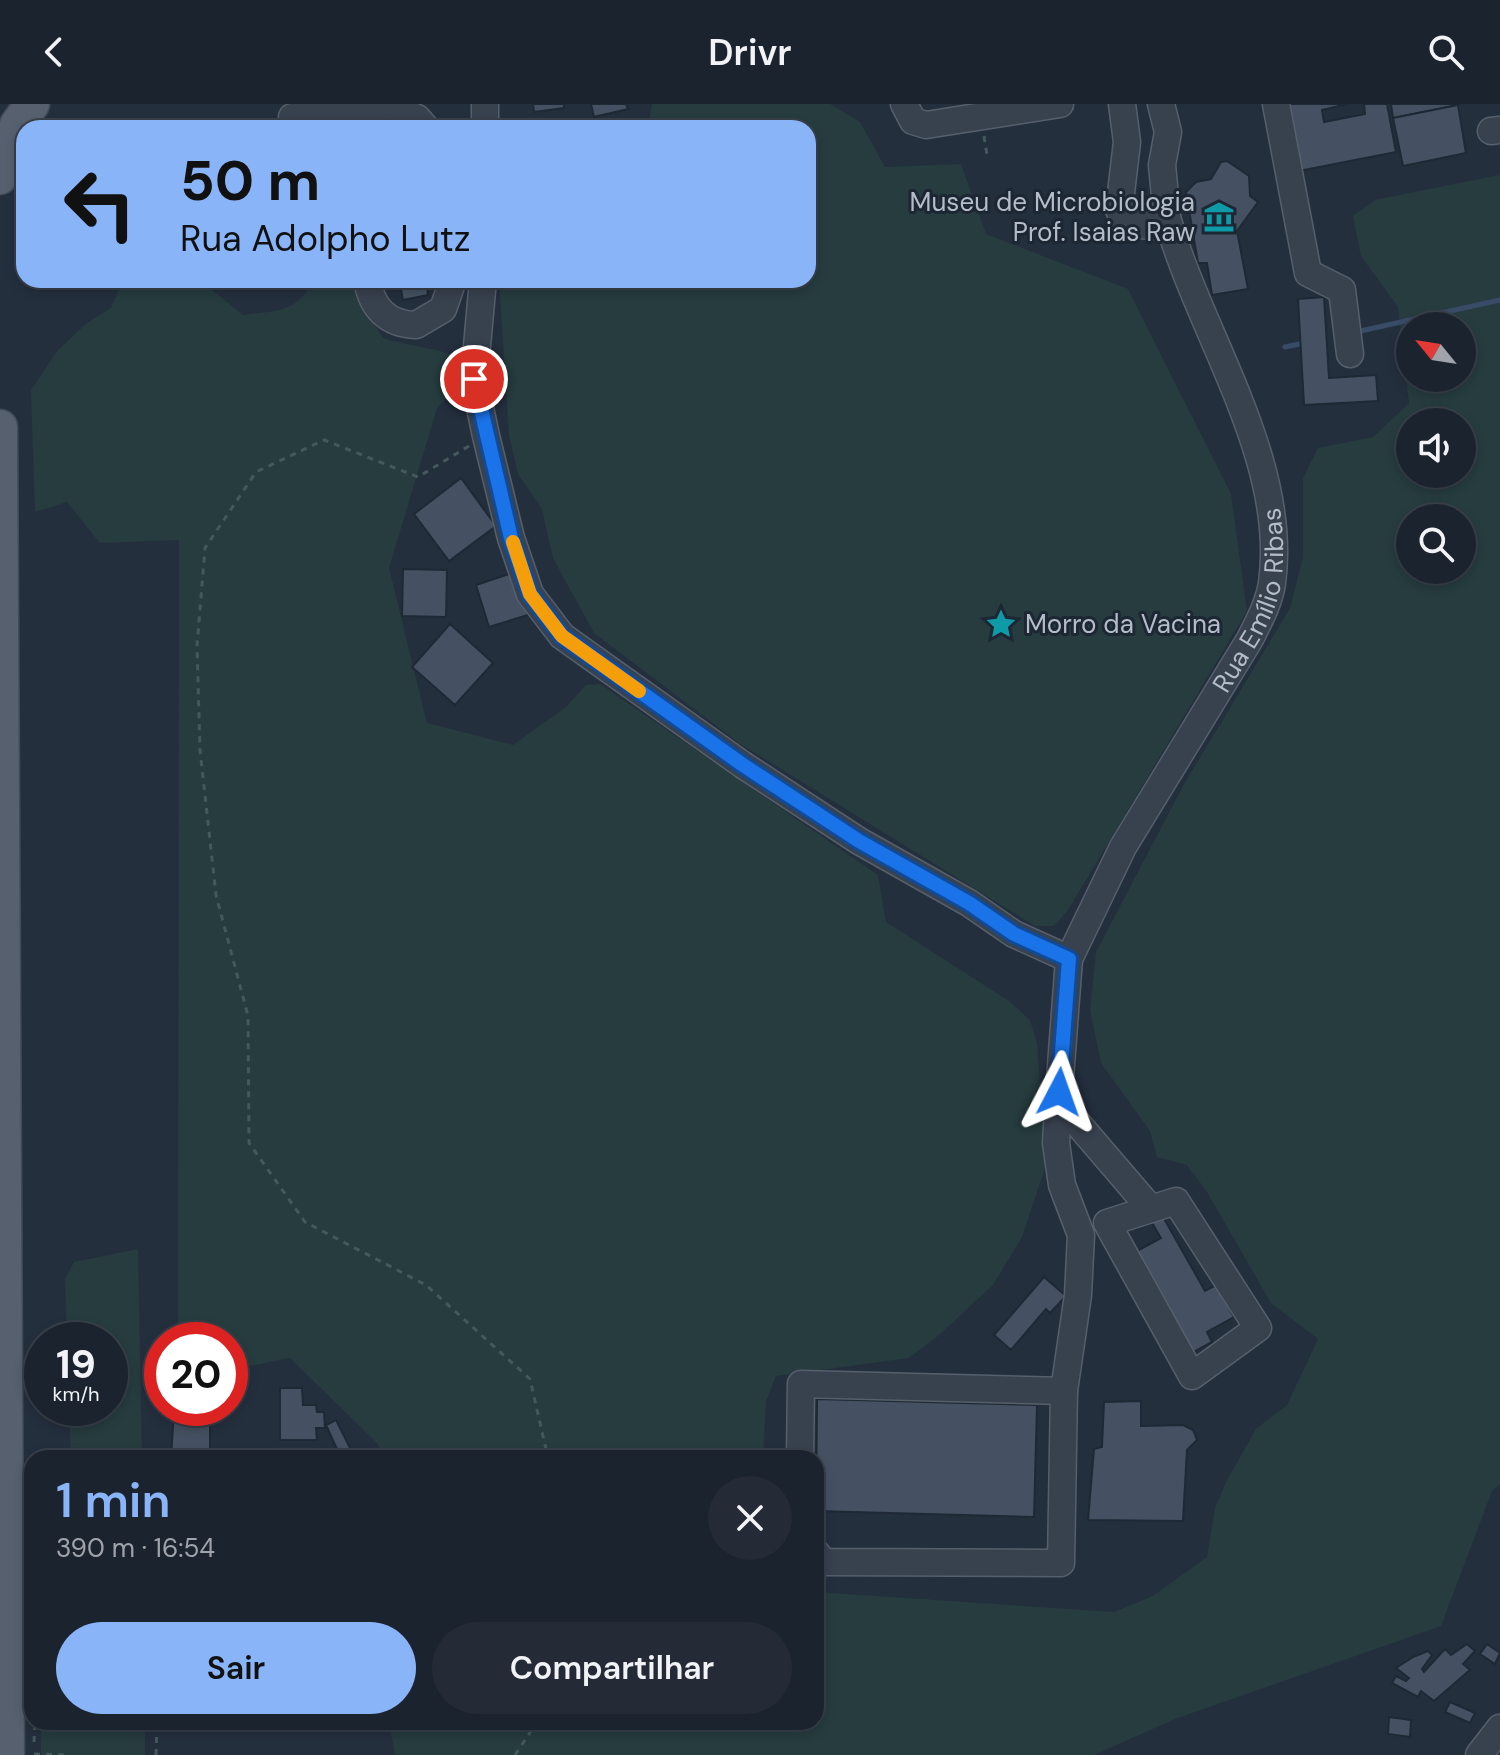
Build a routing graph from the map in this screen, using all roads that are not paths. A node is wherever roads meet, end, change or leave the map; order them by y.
1 (16, 104) edge
2 (357, 104) edge
3 (380, 104) edge
4 (387, 104) edge
5 (904, 104) edge
6 (1060, 104) edge
7 (1122, 104) edge
8 (1161, 104) edge
9 (1176, 104) edge
10 (1276, 104) edge
11 (0, 109) edge
12 (292, 117) dead end
13 (365, 120) edge
14 (419, 120) edge
15 (16, 128) edge
16 (1168, 132) junction
17 (1127, 142) junction
18 (0, 177) edge
19 (1167, 217) junction
20 (369, 288) edge
21 (450, 288) edge
22 (482, 288) edge
23 (1350, 354) dead end
24 (0, 427) edge
25 (1, 739) edge
26 (1069, 959) junction
27 (1059, 1092) junction
28 (1151, 1209) junction
29 (1064, 1391) junction
30 (800, 1450) edge
31 (824, 1562) edge
32 (1500, 1728) edge
33 (7, 1755) edge
34 (1479, 1755) edge

1 - 11 main road
2 - 12 street
3 - 13 street
4 - 14 street
5 - 6 street
7 - 17 street
8 - 16 street, Rua Emílio Ribas
9 - 16 street
10 - 23 street
15 - 18 main road
16 - 17 street
16 - 19 street, Rua Emílio Ribas
17 - 19 street
19 - 26 street, Rua Emílio Ribas
20 - 21 street
22 - 26 street
24 - 25 main road
25 - 33 main road
26 - 27 street
27 - 28 street
27 - 29 street
28 - 28 street
29 - 30 street
29 - 31 street
32 - 34 street

